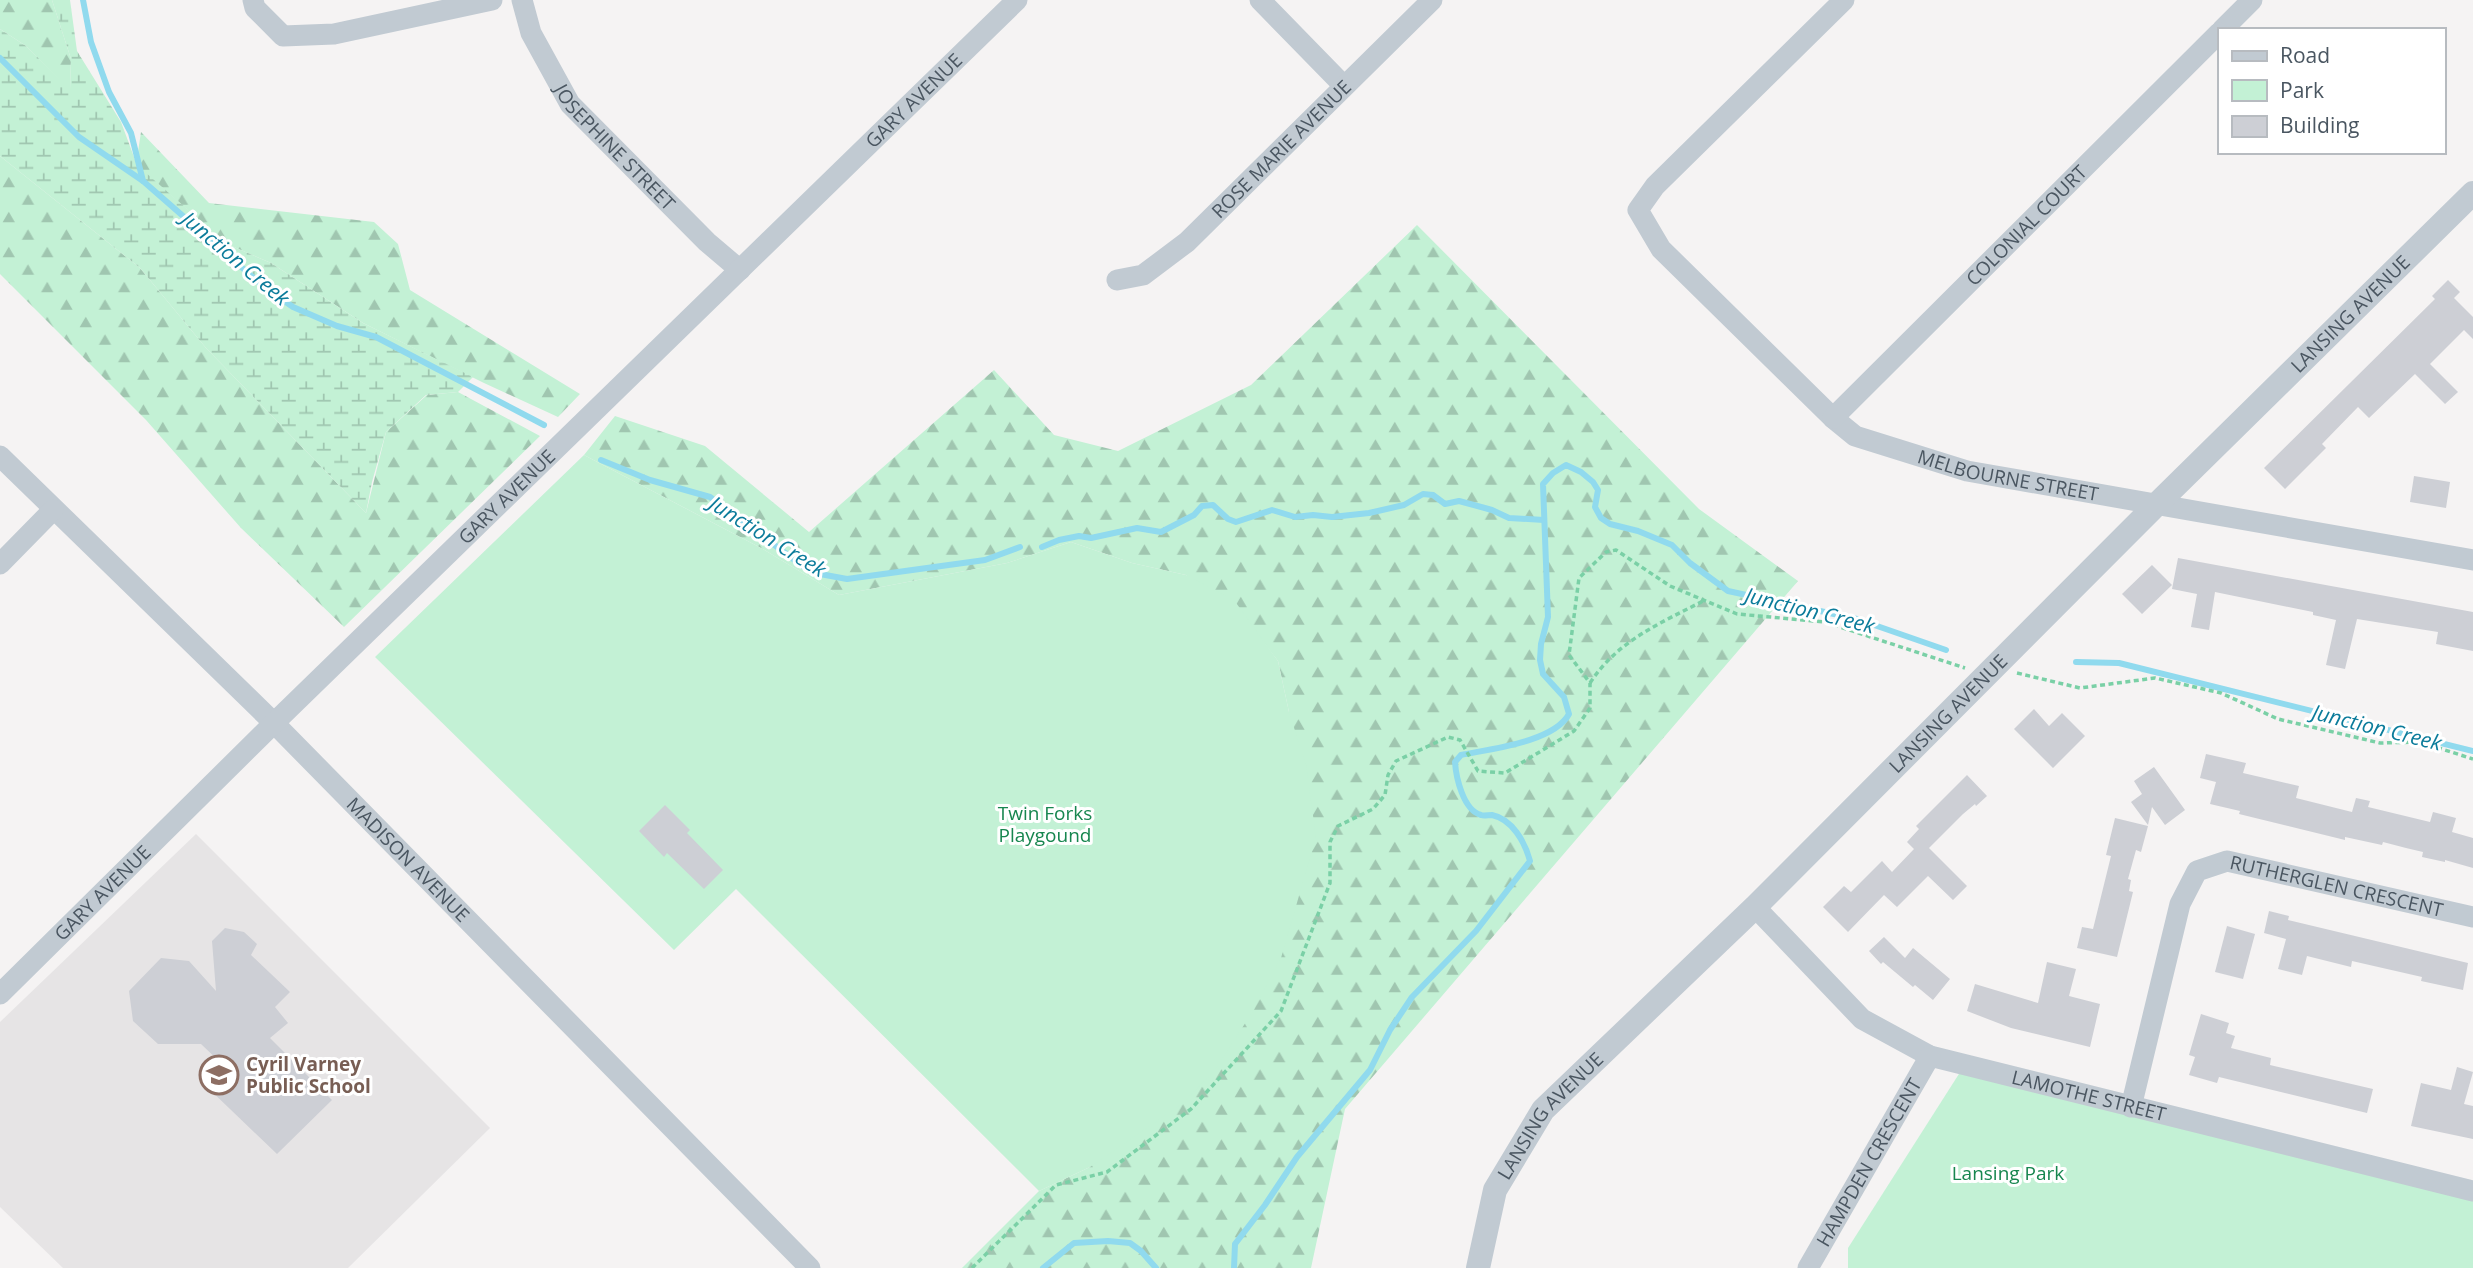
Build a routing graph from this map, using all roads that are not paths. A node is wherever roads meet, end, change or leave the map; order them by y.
1 (253, 0) edge
2 (492, 0) edge
3 (522, 0) edge
4 (1017, 0) edge
5 (1260, 0) edge
6 (1432, 0) edge
7 (1844, 0) edge
8 (2252, 0) edge
9 (2224, 28) edge
10 (2218, 34) edge
11 (1344, 86) junction
12 (2473, 193) edge
13 (740, 271) junction
14 (1117, 280) dead end
15 (1833, 418) junction
16 (0, 456) edge
17 (2156, 505) junction
18 (53, 510) junction
19 (2473, 560) edge
20 (0, 564) edge
21 (274, 723) junction
22 (1755, 907) junction
23 (2473, 917) edge
24 (0, 994) edge
25 (1930, 1056) junction
26 (2132, 1107) junction
27 (2473, 1191) edge
28 (810, 1268) edge
29 (1478, 1268) edge
30 (1808, 1268) edge

1 - 2 street
3 - 13 street, JOSEPHINE STREET
4 - 13 street, GARY AVENUE
5 - 11 street
6 - 11 street, ROSE MARIE AVENUE
7 - 15 street, MELBOURNE STREET
8 - 9 street, COLONIAL COURT
10 - 15 street, COLONIAL COURT
11 - 14 street, ROSE MARIE AVENUE
12 - 17 street, LANSING AVENUE
13 - 21 street, GARY AVENUE
15 - 17 street, MELBOURNE STREET
16 - 18 street, MADISON AVENUE
17 - 19 street, MELBOURNE STREET
17 - 22 street, LANSING AVENUE
18 - 20 street
18 - 21 street, MADISON AVENUE
21 - 24 street, GARY AVENUE
21 - 28 street, MADISON AVENUE
22 - 25 street, LAMOTHE STREET
22 - 29 street, LANSING AVENUE
23 - 26 street, RUTHERGLEN CRESCENT
25 - 26 street, LAMOTHE STREET
25 - 30 street, HAMPDEN CRESCENT
26 - 27 street, LAMOTHE STREET

